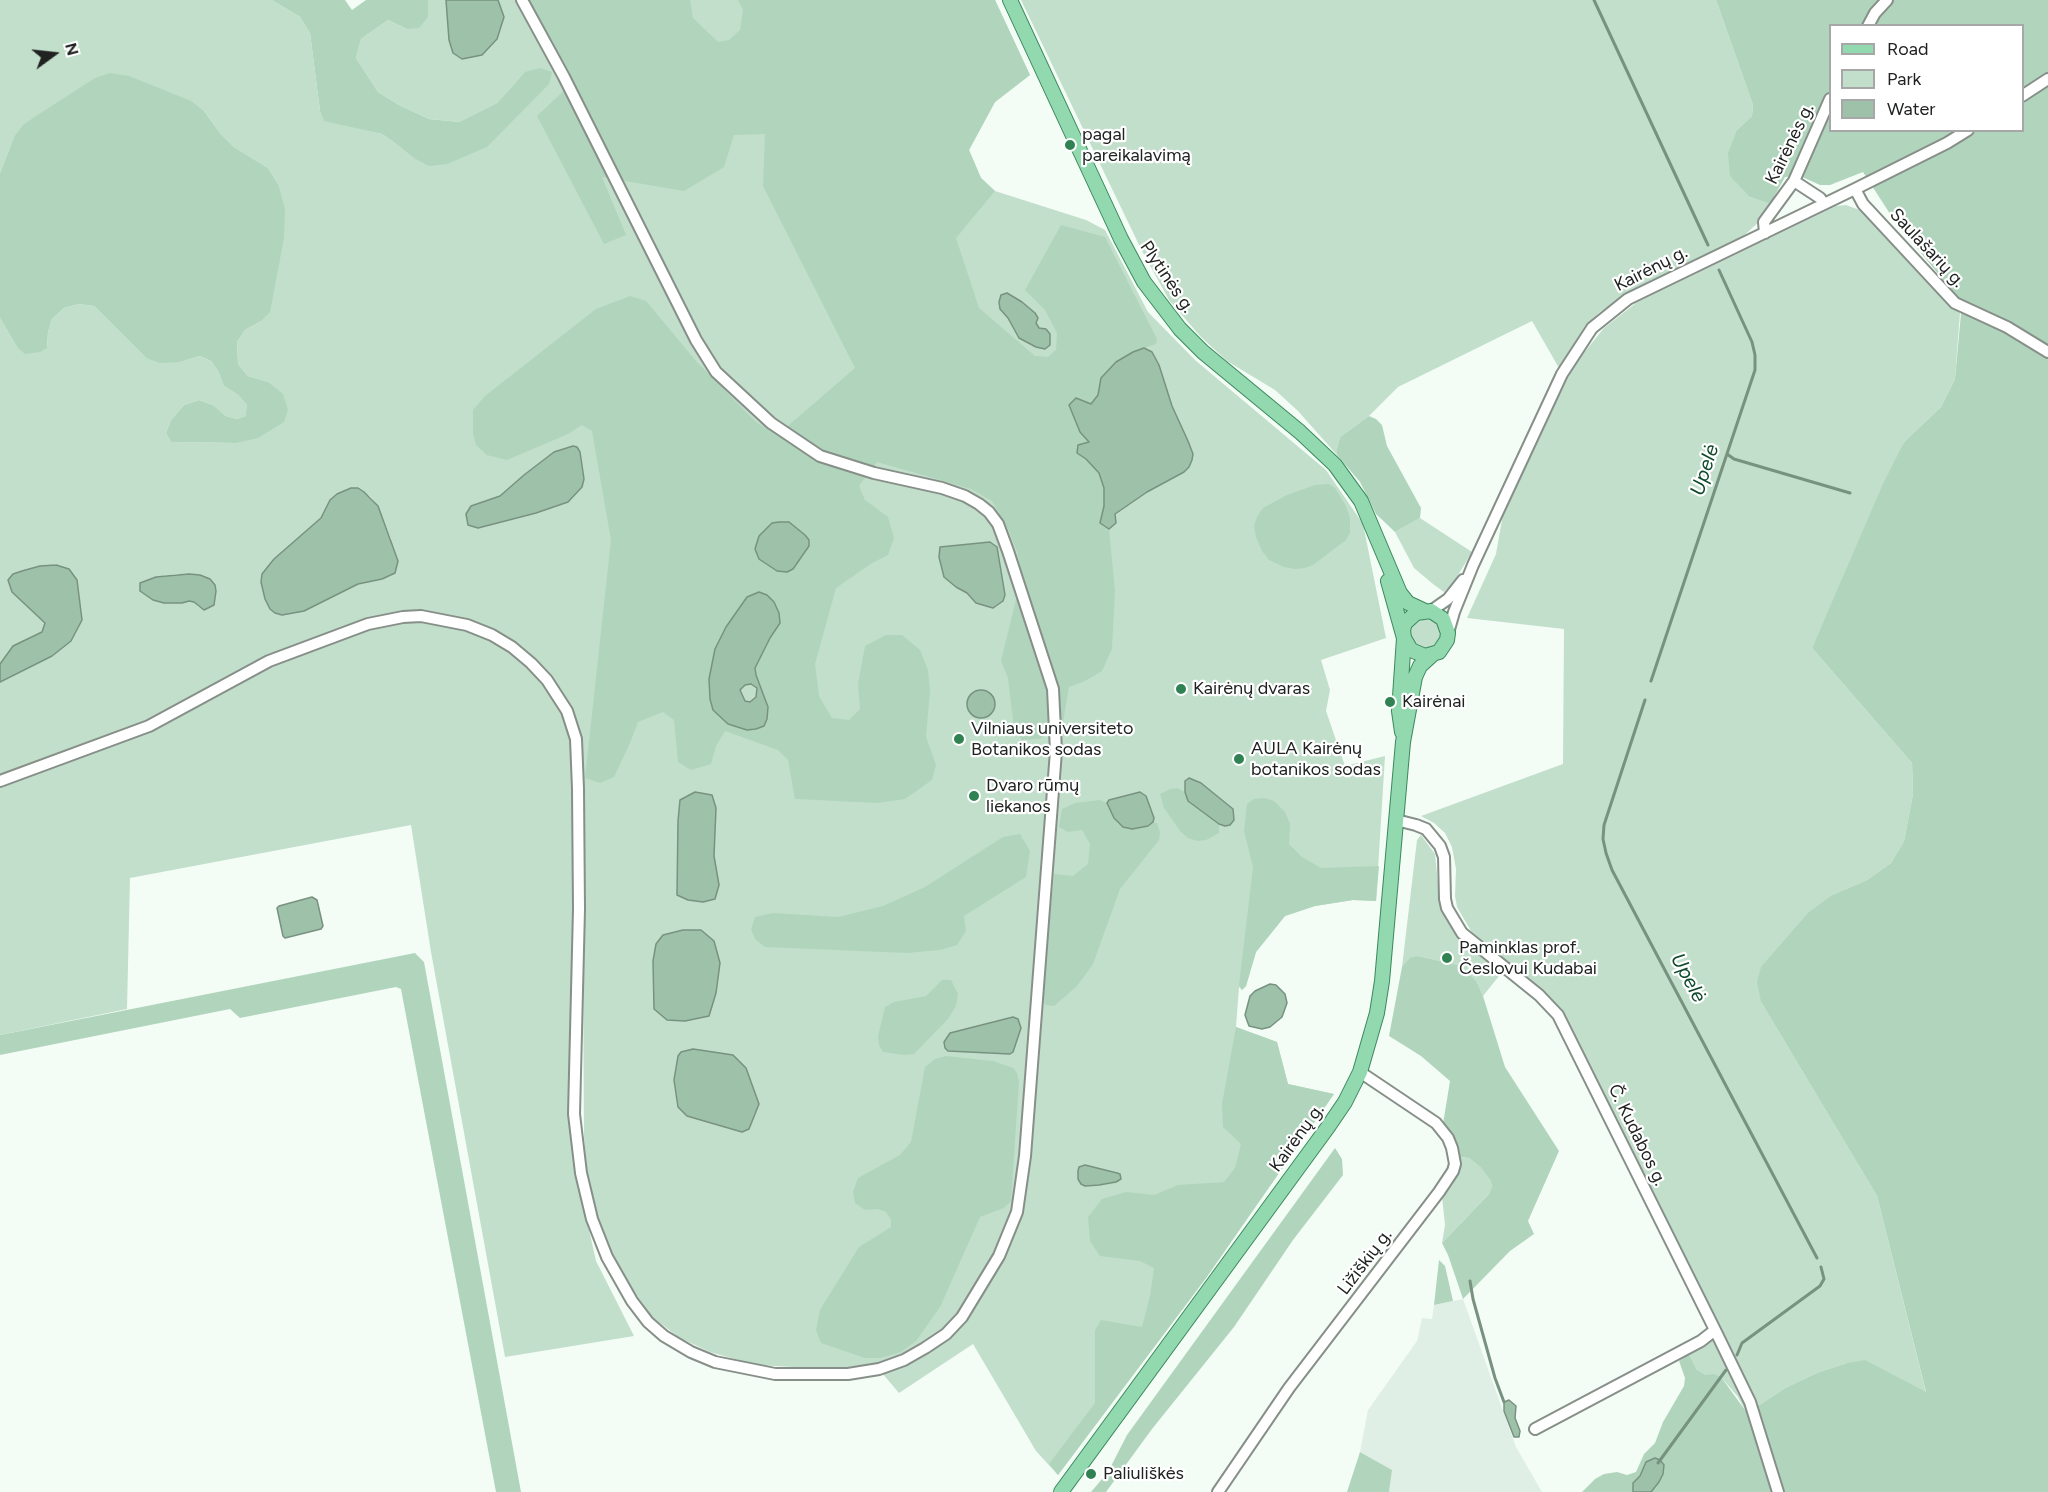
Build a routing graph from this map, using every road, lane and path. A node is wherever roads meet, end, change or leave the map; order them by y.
1 (522, 0) edge
2 (1010, 0) edge
3 (1887, 0) edge
4 (1869, 24) edge
5 (2048, 80) edge
6 (2024, 95) edge
7 (1829, 101) edge
8 (1965, 132) edge
9 (1794, 181) junction
10 (1855, 189) junction
11 (1824, 204) junction
12 (1765, 233) junction
13 (2048, 352) edge
14 (1382, 552) junction
15 (1473, 565) junction
16 (1427, 611) junction
17 (1448, 633) junction
18 (1404, 638) junction
19 (1432, 655) junction
20 (1403, 742) junction
21 (0, 781) edge
22 (1396, 820) junction
23 (1360, 1072) junction
24 (1715, 1330) junction
25 (1535, 1429) dead end
26 (1061, 1492) edge
27 (1218, 1492) edge
28 (1778, 1492) edge

1 - 21 street
2 - 14 main road, Plytinės g.
3 - 4 street
5 - 6 street
7 - 9 street, Kairėnės g.
8 - 10 street, Kairėnų g.
9 - 11 street
9 - 12 street, Kairėnės g.
10 - 11 street, Kairėnų g.
10 - 13 street, Saulašarių g.
11 - 12 street, Kairėnų g.
12 - 15 street, Kairėnų g.
14 - 16 main road, Plytinės g.
14 - 18 main road, Plytinės g.
15 - 16 street, Kairėnų g.
15 - 17 street, Kairėnų g.
16 - 17 main road
16 - 18 main road
17 - 19 main road
18 - 19 main road
18 - 20 main road, Kairėnų g.
19 - 20 main road, Kairėnų g.
20 - 22 main road, Kairėnų g.
22 - 23 main road, Kairėnų g.
22 - 24 street, Č. Kudabos g.
23 - 26 main road, Kairėnų g.
23 - 27 street, Ližiškių g.
24 - 25 street
24 - 28 street, Č. Kudabos g.

